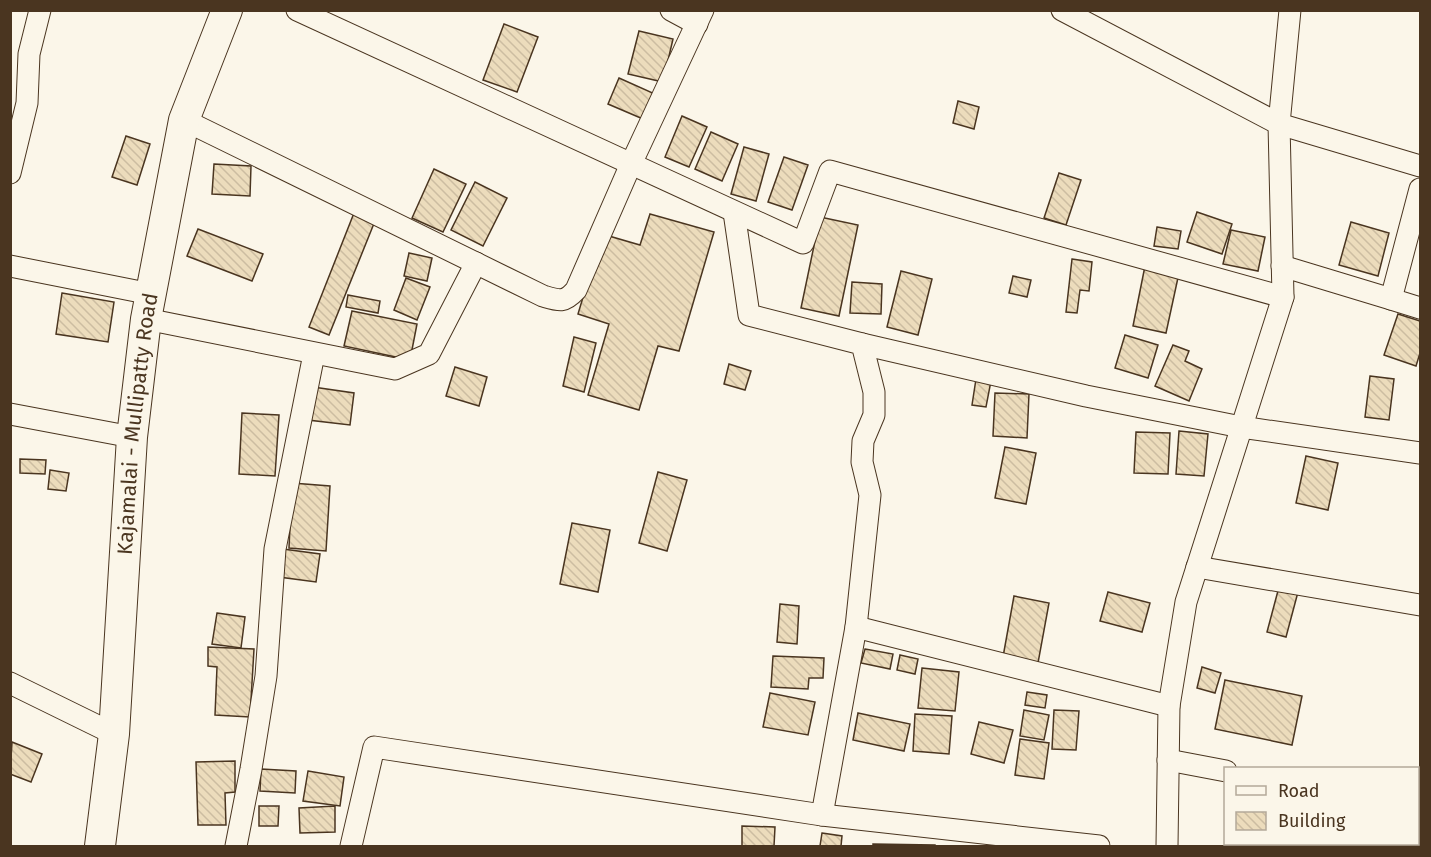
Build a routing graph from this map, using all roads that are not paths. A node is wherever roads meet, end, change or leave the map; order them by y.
1 (40, 10) edge
2 (227, 10) edge
3 (297, 10) edge
4 (671, 10) edge
5 (1062, 10) edge
6 (1290, 10) edge
7 (700, 17) edge
8 (184, 120) junction
9 (1279, 124) junction
10 (631, 164) junction
11 (1420, 166) edge
12 (10, 173) edge
13 (1420, 189) edge
14 (734, 212) junction
15 (476, 262) junction
16 (10, 266) edge
17 (1282, 266) junction
18 (1282, 297) junction
19 (1391, 299) junction
20 (148, 307) junction
21 (1420, 308) edge
22 (862, 344) junction
23 (314, 354) junction
24 (10, 414) edge
25 (1240, 427) junction
26 (132, 437) junction
27 (1420, 453) edge
28 (1197, 567) junction
29 (1420, 605) edge
30 (856, 627) junction
31 (10, 683) edge
32 (1169, 706) junction
33 (114, 734) junction
34 (1168, 760) junction
35 (1224, 771) edge
36 (822, 814) junction
37 (100, 846) edge
38 (236, 846) edge
39 (351, 846) edge
40 (1099, 846) edge
41 (1167, 846) edge

1 - 12 street
2 - 8 main road, Kajamalai - Mullipatty Road
3 - 10 street
4 - 7 street
5 - 9 street
6 - 9 street
7 - 10 street
8 - 15 street
8 - 20 main road, Kajamalai - Mullipatty Road
9 - 11 street
9 - 17 street
10 - 14 street
10 - 15 street
13 - 19 street
14 - 18 street
14 - 22 street
15 - 23 street
16 - 20 street
17 - 18 street
17 - 19 street
18 - 25 street
19 - 21 street
20 - 23 street
20 - 26 main road, Kajamalai - Mullipatty Road
22 - 25 street
22 - 30 street
23 - 38 street
24 - 26 street
25 - 27 street
25 - 28 street
26 - 33 main road, Kajamalai - Mullipatty Road
28 - 29 street
28 - 32 street
30 - 32 street
30 - 36 street
31 - 33 street
32 - 34 street
33 - 37 main road, Kajamalai - Mullipatty Road
34 - 35 street
34 - 41 street
36 - 39 street
36 - 40 street

